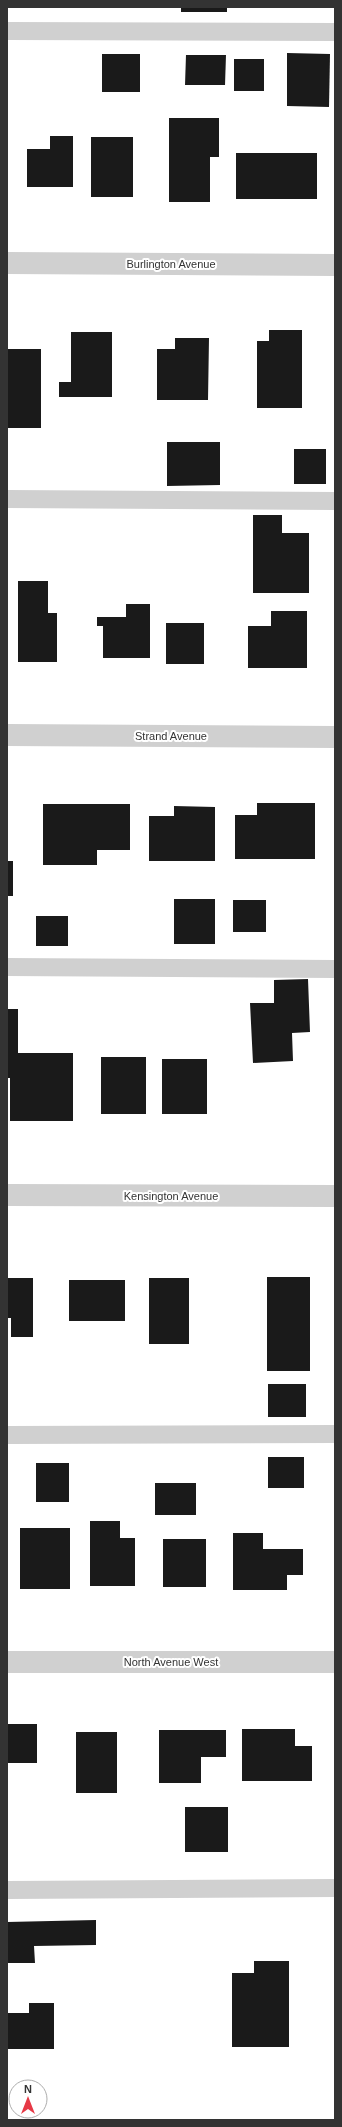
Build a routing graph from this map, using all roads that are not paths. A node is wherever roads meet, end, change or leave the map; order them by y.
1 (7, 31) edge
2 (335, 32) edge
3 (7, 262) edge
4 (335, 265) edge
5 (7, 499) edge
6 (335, 501) edge
7 (7, 735) edge
8 (335, 736) edge
9 (7, 967) edge
10 (335, 969) edge
11 (7, 1195) edge
12 (335, 1196) edge
13 (7, 1434) edge
14 (335, 1434) edge
15 (7, 1662) edge
16 (335, 1662) edge
17 (335, 1888) edge
18 (7, 1890) edge

1 - 2 lane
3 - 4 street, Burlington Avenue
5 - 6 lane
7 - 8 street, Strand Avenue
9 - 10 lane
11 - 12 street, Kensington Avenue
13 - 14 lane
15 - 16 street, North Avenue West
17 - 18 lane

